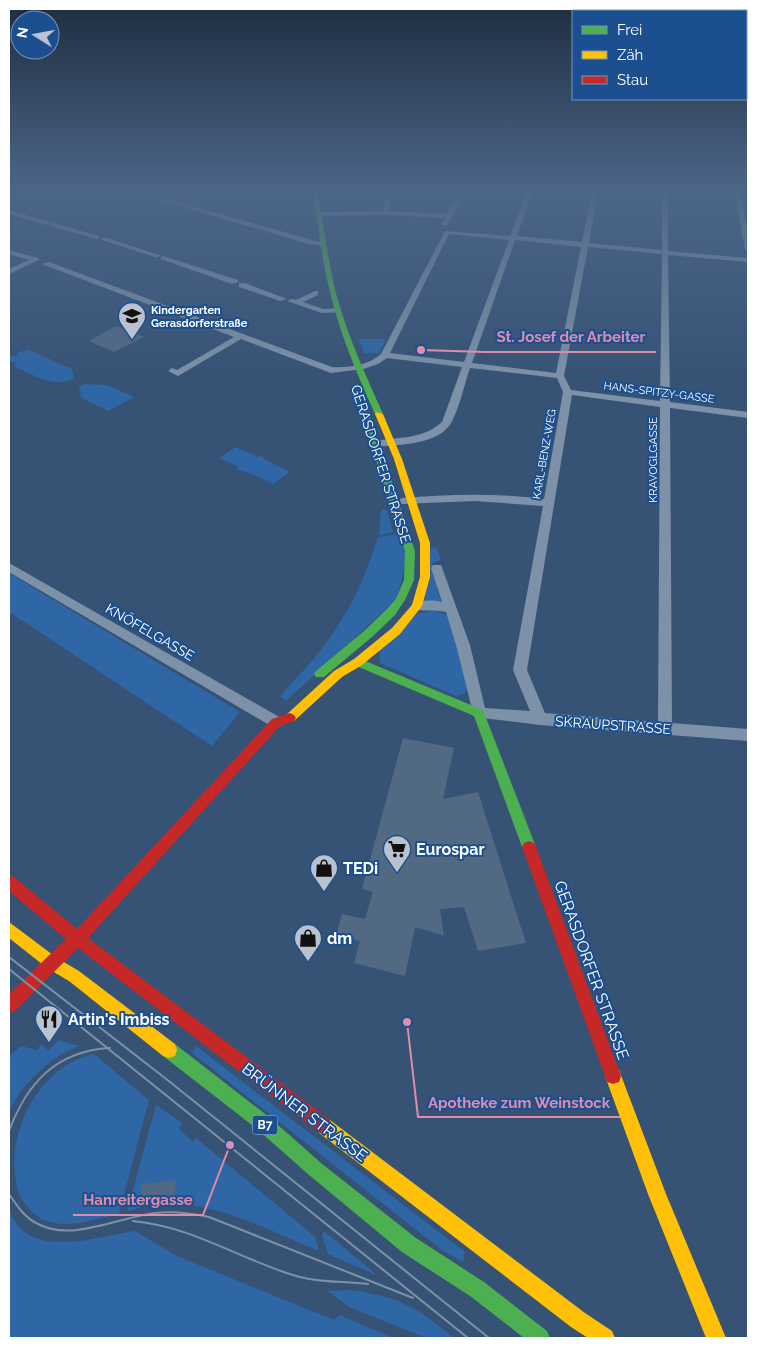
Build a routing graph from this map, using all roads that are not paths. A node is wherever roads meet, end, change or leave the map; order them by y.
1 (15, 254) edge
2 (150, 254) edge
3 (325, 254) edge
4 (436, 254) edge
5 (506, 254) edge
6 (583, 254) edge
7 (665, 254) edge
8 (684, 254) edge
9 (748, 260) edge
10 (46, 264) dead end
11 (9, 272) edge
12 (314, 293) dead end
13 (290, 301) junction
14 (335, 310) junction
15 (241, 336) junction
16 (385, 355) junction
17 (467, 365) junction
18 (354, 367) junction
19 (172, 371) dead end
20 (560, 376) junction
21 (568, 392) junction
22 (665, 405) junction
23 (748, 415) edge
24 (390, 443) junction
25 (375, 444) junction
26 (411, 500) junction
27 (395, 502) junction
28 (548, 503) junction
29 (9, 567) edge
30 (437, 568) dead end
31 (401, 600) junction
32 (417, 606) junction
33 (450, 609) junction
34 (358, 662) junction
35 (479, 713) junction
36 (540, 719) junction
37 (276, 722) junction
38 (666, 729) junction
39 (748, 735) edge
40 (9, 882) edge
41 (9, 929) edge
42 (78, 939) junction
43 (52, 963) junction
44 (10, 1001) edge
45 (540, 1338) edge
46 (605, 1338) edge
47 (716, 1338) edge

1 - 11 street
2 - 13 street
3 - 14 main road, GERASDORFER STRASSE
4 - 16 street
5 - 17 street
6 - 20 street
7 - 22 street, KRAVOGLGASSE
8 - 9 street
10 - 15 street
12 - 13 street
13 - 14 street
14 - 18 main road, GERASDORFER STRASSE
15 - 18 street
15 - 19 street
16 - 17 street
16 - 18 street
17 - 20 street
17 - 24 street
18 - 24 main road, GERASDORFER STRASSE
18 - 25 main road, GERASDORFER STRASSE
20 - 21 street, KARL-BENZ-WEG
21 - 22 street, HANS-SPITZY-GASSE
21 - 28 street, KARL-BENZ-WEG
22 - 23 street, HANS-SPITZY-GASSE
22 - 38 street, KRAVOGLGASSE
24 - 25 street
24 - 26 main road, GERASDORFER STRASSE
25 - 27 main road, GERASDORFER STRASSE
26 - 27 street
26 - 28 street
26 - 32 main road, GERASDORFER STRASSE
27 - 31 main road, GERASDORFER STRASSE
28 - 36 street, KARL-BENZ-WEG
29 - 37 street, KNÖFELGASSE
30 - 33 street, GERASDORFER STRASSE
31 - 34 main road
31 - 37 main road, GERASDORFER STRASSE
32 - 33 street
32 - 34 main road, GERASDORFER STRASSE
33 - 35 street, GERASDORFER STRASSE
34 - 35 main road
34 - 37 main road, GERASDORFER STRASSE
35 - 36 street, SKRAUPSTRASSE
35 - 47 main road, GERASDORFER STRASSE
36 - 38 street, SKRAUPSTRASSE
37 - 42 main road, GERASDORFER STRASSE
38 - 39 street, SKRAUPSTRASSE
40 - 42 main road, BRÜNNER STRASSE / B7
41 - 43 main road, B7
42 - 43 main road, GERASDORFER STRASSE
42 - 46 main road, BRÜNNER STRASSE / B7
43 - 44 main road, GERASDORFER STRASSE
43 - 45 main road, B7

